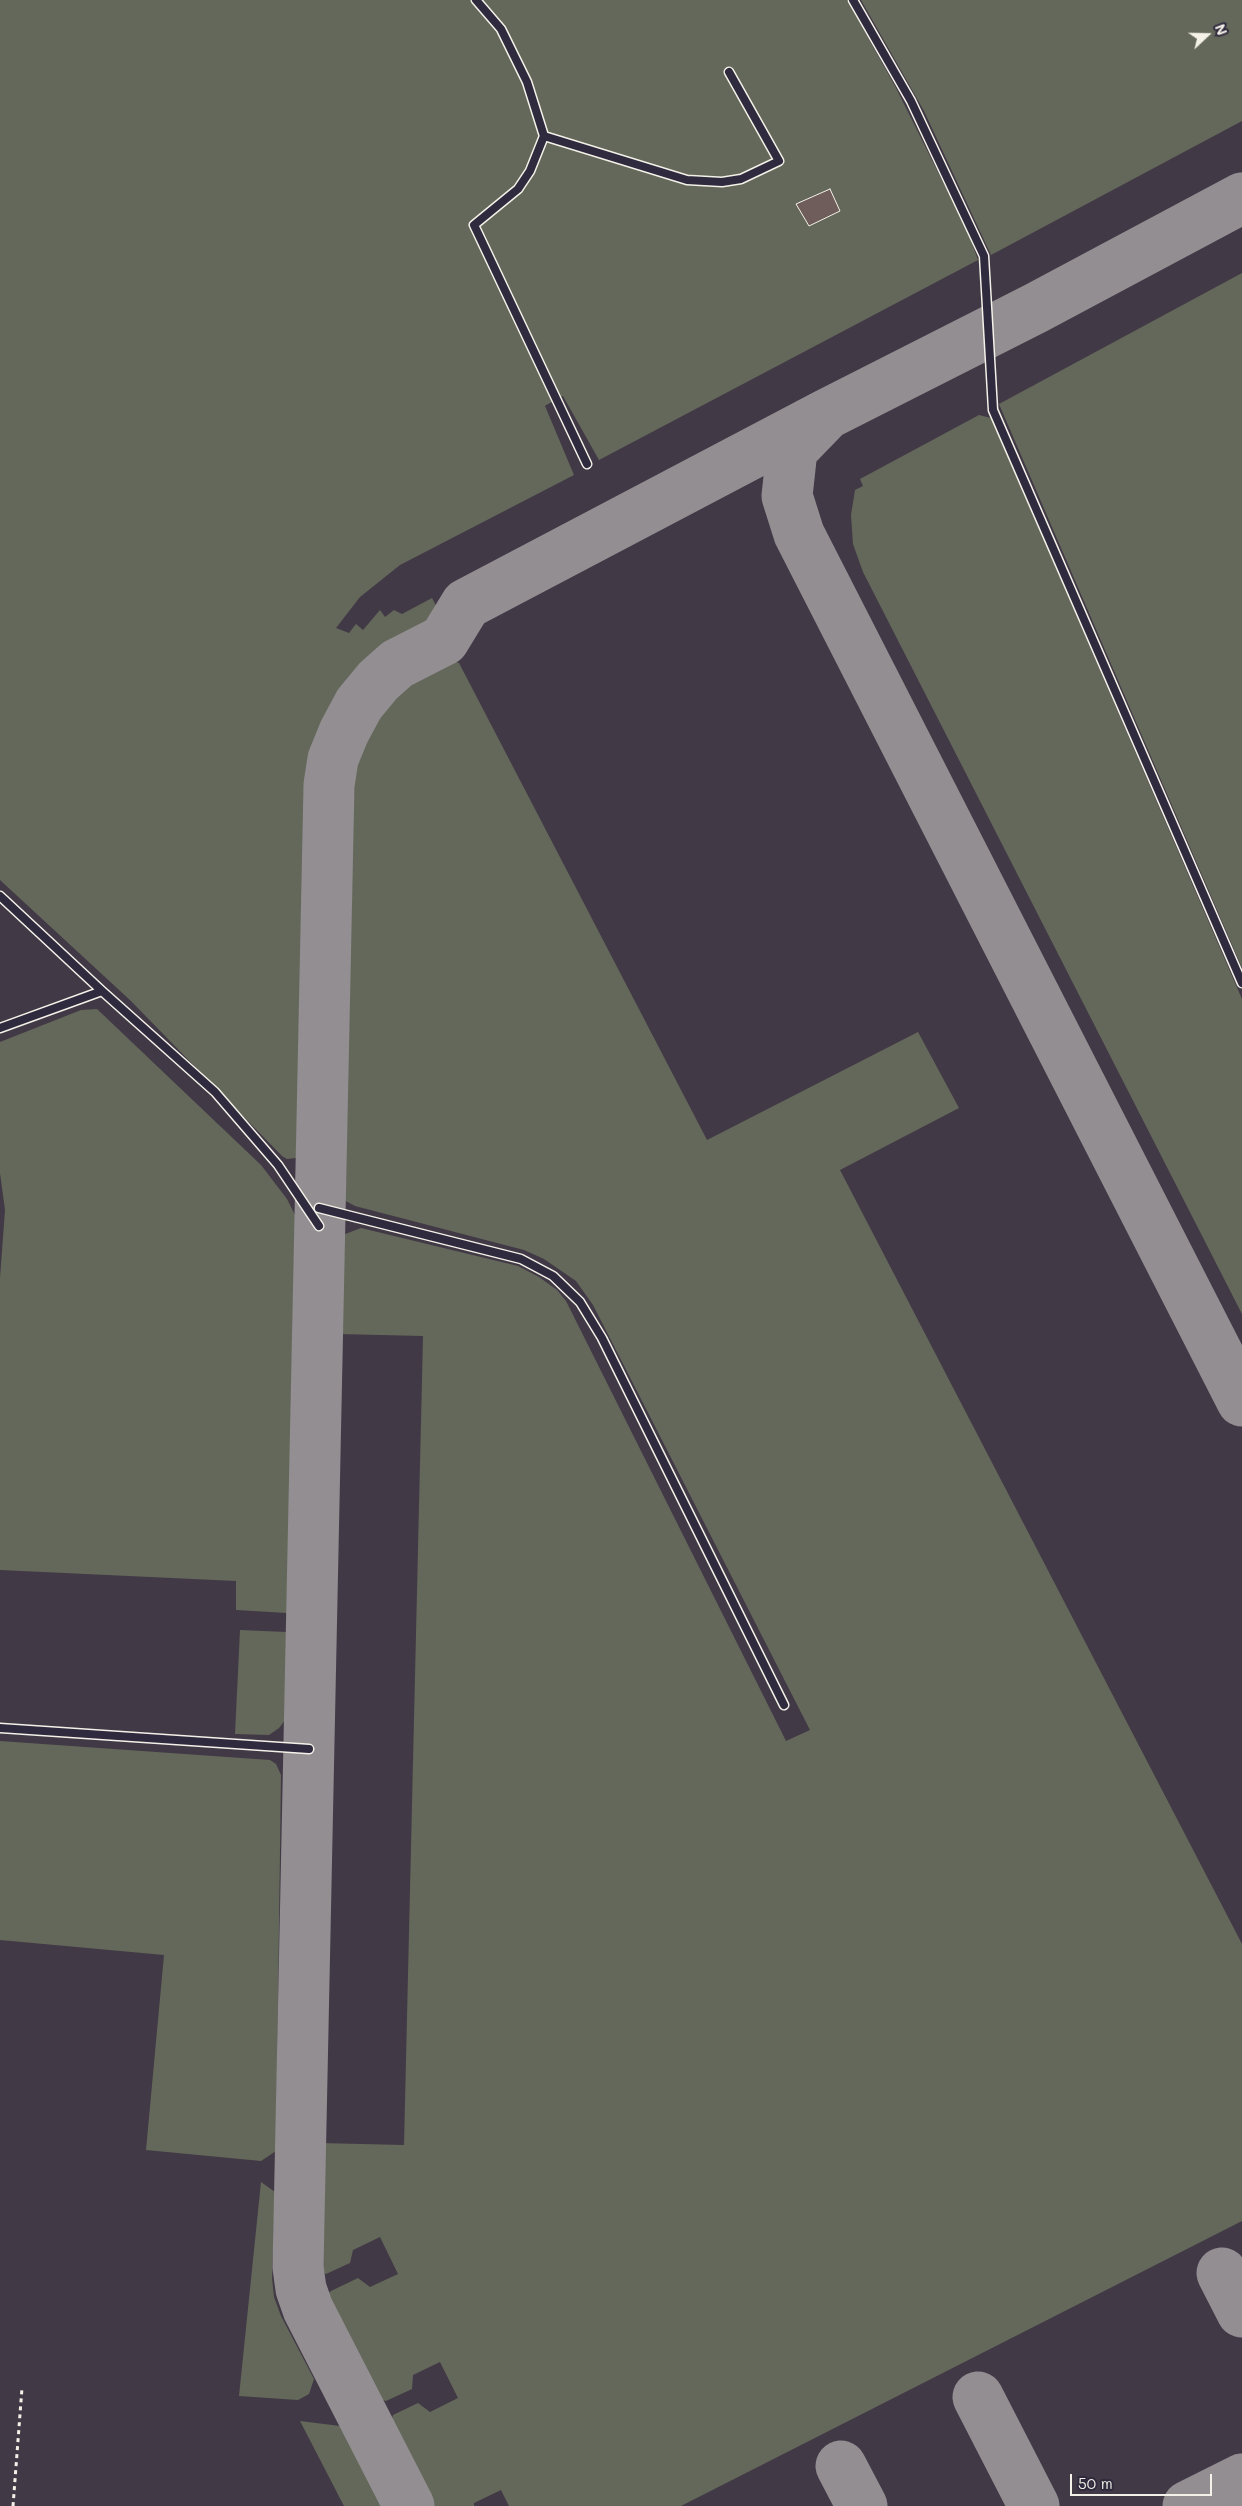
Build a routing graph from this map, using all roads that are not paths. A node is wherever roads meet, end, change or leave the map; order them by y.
1 (476, 0) edge
2 (853, 0) edge
3 (729, 72) dead end
4 (544, 136) junction
5 (587, 464) dead end
6 (0, 896) edge
7 (1242, 983) edge
8 (102, 991) junction
9 (0, 1028) edge
10 (319, 1208) dead end
11 (319, 1226) dead end
12 (784, 1705) dead end
13 (0, 1728) edge
14 (309, 1749) dead end

1 - 4 lane
2 - 7 lane
3 - 4 lane
4 - 5 lane
6 - 8 lane
8 - 9 lane
8 - 11 lane
10 - 12 lane
13 - 14 lane

